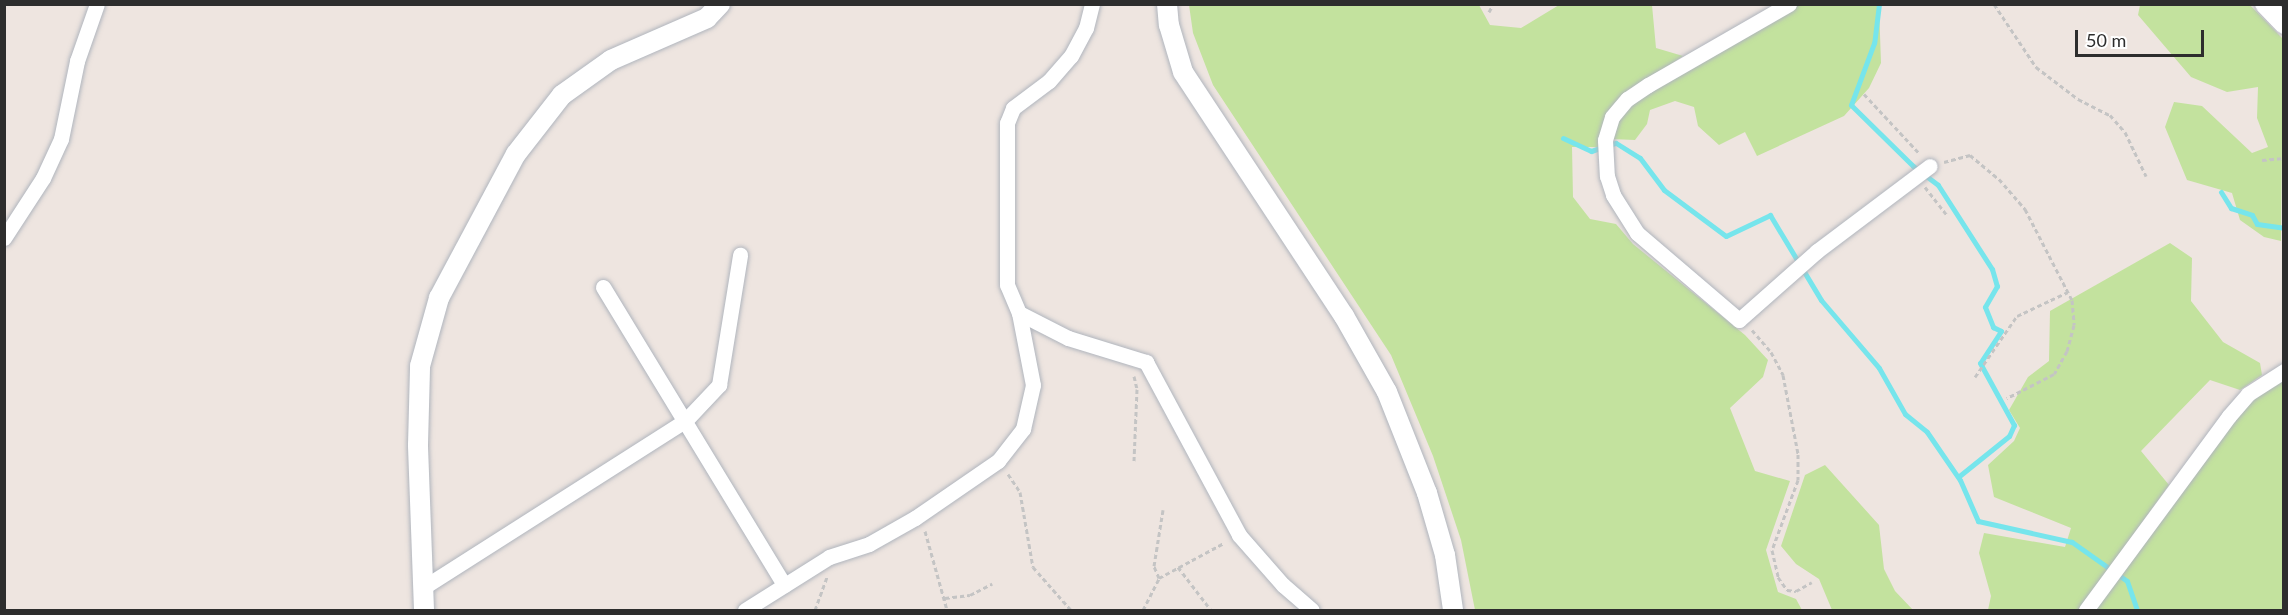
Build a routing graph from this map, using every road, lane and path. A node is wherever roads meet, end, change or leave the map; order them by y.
1 (97, 4) edge
2 (720, 4) edge
3 (1092, 4) edge
4 (1167, 4) edge
5 (1493, 4) edge
6 (1789, 4) edge
7 (1994, 4) edge
8 (2265, 4) edge
9 (1489, 12) dead end
10 (2283, 24) edge
11 (1864, 94) dead end
12 (2283, 158) edge
13 (2262, 160) dead end
14 (1924, 171) junction
15 (2145, 176) dead end
16 (1947, 215) dead end
17 (4, 238) edge
18 (740, 255) dead end
19 (603, 287) dead end
20 (2068, 292) junction
21 (1019, 313) junction
22 (1739, 320) junction
23 (1130, 359) junction
24 (2283, 371) edge
25 (1975, 377) dead end
26 (2007, 398) dead end
27 (685, 421) junction
28 (998, 460) junction
29 (1134, 461) dead end
30 (1163, 510) dead end
31 (915, 518) junction
32 (1239, 535) junction
33 (835, 555) junction
34 (1178, 567) junction
35 (1159, 578) junction
36 (1812, 582) dead end
37 (992, 584) dead end
38 (784, 585) junction
39 (424, 587) junction
40 (945, 598) junction
41 (424, 610) edge
42 (745, 610) edge
43 (815, 610) edge
44 (947, 610) edge
45 (1071, 610) edge
46 (1143, 610) edge
47 (1211, 610) edge
48 (1312, 610) edge
49 (1453, 610) edge
50 (2086, 610) edge

1 - 17 street
2 - 39 street
3 - 21 street
4 - 49 street
5 - 9 path
6 - 22 street
7 - 15 path
8 - 10 street
11 - 14 path
12 - 13 path
14 - 16 path
14 - 20 path
14 - 22 street
18 - 27 street
19 - 27 street
20 - 25 path
20 - 26 path
21 - 23 street
21 - 28 street
22 - 36 path
23 - 29 path
23 - 32 street
24 - 50 street
27 - 38 street
27 - 39 street
28 - 31 street
28 - 45 path
30 - 35 path
31 - 33 street
31 - 40 path
32 - 34 path
32 - 48 street
33 - 38 street
33 - 43 path
34 - 35 path
34 - 47 path
35 - 46 path
37 - 40 path
38 - 42 street
39 - 41 street
40 - 44 path

